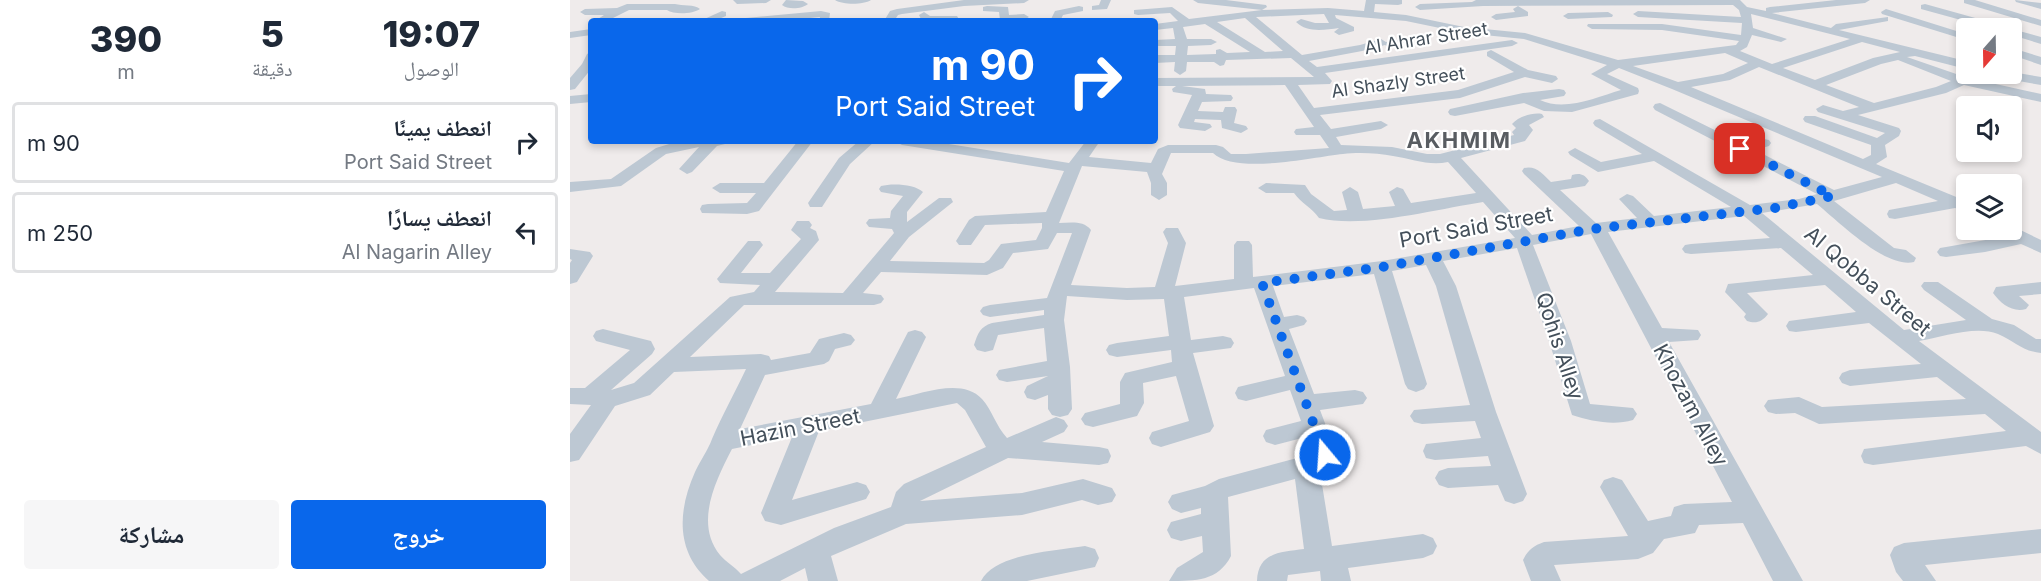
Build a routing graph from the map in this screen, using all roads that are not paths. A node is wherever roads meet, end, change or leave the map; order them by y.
1 (766, 0) edge
2 (792, 0) edge
3 (866, 0) edge
4 (1024, 0) edge
5 (1106, 0) edge
6 (1865, 0) edge
7 (2025, 0) edge
8 (598, 1) edge
9 (737, 1) edge
10 (965, 1) edge
11 (1545, 1) edge
12 (1968, 1) edge
13 (1195, 2) edge
14 (1476, 3) edge
15 (837, 4) edge
16 (1691, 4) edge
17 (676, 6) edge
18 (2041, 6) edge
19 (579, 7) edge
20 (1925, 7) dead end
21 (917, 8) edge
22 (1420, 8) dead end
23 (695, 9) dead end
24 (987, 9) dead end
25 (1079, 9) dead end
26 (1238, 9) edge
27 (1403, 9) junction
28 (1518, 9) dead end
29 (1852, 9) dead end
30 (617, 11) junction
31 (800, 11) junction
32 (1328, 11) junction
33 (1135, 12) dead end
34 (822, 14) edge
35 (1277, 14) junction
36 (1369, 14) junction
37 (1098, 15) edge
38 (1300, 16) junction
39 (1568, 16) junction
40 (1744, 16) edge
41 (606, 18) edge
42 (664, 18) edge
43 (710, 18) edge
44 (762, 18) edge
45 (892, 18) edge
46 (1018, 18) edge
47 (1056, 18) edge
48 (1208, 18) junction
49 (1780, 18) junction
50 (1964, 18) edge
51 (1499, 20) junction
52 (1533, 20) dead end
53 (1424, 21) junction
54 (1182, 23) junction
55 (2041, 23) edge
56 (1158, 27) edge
57 (1827, 29) junction
58 (1221, 31) junction
59 (1343, 32) junction
60 (1914, 32) dead end
61 (1933, 32) junction
62 (1518, 34) junction
63 (1892, 35) dead end
64 (2022, 35) edge
65 (1388, 38) junction
66 (1867, 38) junction
67 (1781, 39) dead end
68 (1581, 40) dead end
69 (1956, 40) edge
70 (2041, 41) edge
71 (1815, 42) dead end
72 (1956, 42) edge
73 (1158, 43) edge
74 (1182, 43) junction
75 (1548, 43) junction
76 (1688, 43) dead end
77 (1845, 44) junction
78 (580, 45) edge
79 (1449, 51) junction
80 (1729, 51) junction
81 (1915, 51) junction
82 (1701, 54) junction
83 (2022, 54) edge
84 (1262, 55) junction
85 (1524, 55) dead end
86 (1297, 56) junction
87 (1896, 57) junction
88 (2038, 58) edge
89 (2022, 60) edge
90 (1956, 61) edge
91 (1158, 62) edge
92 (1181, 62) junction
93 (1760, 62) junction
94 (1227, 64) junction
95 (1472, 64) dead end
96 (1618, 64) junction
97 (570, 65) edge
98 (1774, 67) junction
99 (1316, 71) junction
100 (1523, 78) junction
101 (1956, 78) edge
102 (2022, 78) edge
103 (1552, 79) dead end
104 (1179, 81) junction
105 (2041, 81) edge
106 (1160, 82) edge
107 (1696, 82) junction
108 (1290, 83) junction
109 (1816, 84) junction
110 (1956, 84) edge
111 (1977, 84) edge
112 (570, 86) edge
113 (1677, 86) junction
114 (1941, 90) junction
115 (1559, 93) dead end
116 (1460, 94) junction
117 (1724, 94) dead end
118 (1523, 97) junction
119 (588, 98) edge
120 (2041, 98) edge
121 (570, 100) edge
122 (1193, 107) junction
123 (1872, 107) junction
124 (1176, 108) dead end
125 (1228, 108) junction
126 (1489, 108) junction
127 (1823, 109) dead end
128 (2041, 109) edge
129 (1658, 111) dead end
130 (1312, 112) junction
131 (1455, 112) dead end
132 (1843, 115) junction
133 (1537, 117) dead end
134 (1810, 119) dead end
135 (1600, 123) dead end
136 (1381, 125) dead end
137 (1205, 127) dead end
138 (1241, 129) dead end
139 (1497, 130) dead end
140 (1326, 132) junction
141 (1512, 141) junction
142 (1764, 143) dead end
143 (1878, 143) junction
144 (685, 144) edge
145 (709, 144) edge
146 (804, 144) edge
147 (864, 144) edge
148 (935, 144) edge
149 (1091, 144) edge
150 (1301, 144) junction
151 (1337, 149) junction
152 (1575, 152) dead end
153 (1451, 156) junction
154 (1657, 156) junction
155 (1752, 156) junction
156 (1047, 164) junction
157 (1076, 164) junction
158 (1864, 164) junction
159 (767, 167) dead end
160 (786, 167) junction
161 (1156, 168) junction
162 (687, 169) dead end
163 (1530, 171) dead end
164 (1034, 177) dead end
165 (1578, 178) dead end
166 (1898, 178) junction
167 (1798, 179) junction
168 (615, 183) junction
169 (1776, 184) dead end
170 (570, 187) edge
171 (720, 188) dead end
172 (769, 188) junction
173 (1266, 188) dead end
174 (887, 189) dead end
175 (1350, 192) dead end
176 (1397, 192) dead end
177 (1159, 195) dead end
178 (1487, 196) junction
179 (1553, 197) junction
180 (598, 198) dead end
181 (1827, 198) junction
182 (1627, 199) dead end
183 (945, 202) dead end
184 (1956, 202) edge
185 (816, 203) dead end
186 (1431, 206) junction
187 (1956, 206) edge
188 (708, 209) dead end
189 (1405, 210) junction
190 (1749, 211) junction
191 (1896, 213) dead end
192 (1325, 214) junction
193 (1356, 214) junction
194 (1052, 222) junction
195 (1446, 222) dead end
196 (1650, 222) junction
197 (875, 223) dead end
198 (803, 225) dead end
199 (901, 228) junction
200 (1595, 229) junction
201 (1172, 232) dead end
202 (1328, 233) dead end
203 (2022, 237) edge
204 (2002, 240) edge
205 (965, 241) dead end
206 (1525, 241) junction
207 (1786, 242) junction
208 (754, 245) dead end
209 (1243, 245) dead end
210 (2041, 248) edge
211 (1691, 249) dead end
212 (981, 252) dead end
213 (1002, 252) junction
214 (1946, 252) dead end
215 (570, 254) edge
216 (1432, 258) junction
217 (1907, 258) dead end
218 (877, 266) junction
219 (1382, 267) junction
220 (570, 278) edge
221 (776, 279) junction
222 (1830, 279) junction
223 (1253, 284) junction
224 (1931, 286) dead end
225 (1168, 292) junction
226 (759, 298) junction
227 (848, 299) junction
228 (874, 299) dead end
229 (1056, 304) junction
230 (990, 311) dead end
231 (1873, 316) junction
232 (1754, 317) dead end
233 (1796, 326) dead end
234 (1974, 334) junction
235 (1654, 335) junction
236 (603, 336) dead end
237 (1691, 336) dead end
238 (915, 337) dead end
239 (1899, 337) junction
240 (844, 340) dead end
241 (1223, 343) dead end
242 (986, 345) dead end
243 (2041, 346) edge
244 (1117, 350) dead end
245 (777, 351) dead end
246 (1181, 352) junction
247 (668, 365) junction
248 (761, 369) junction
249 (1941, 369) junction
250 (1059, 374) junction
251 (1007, 375) dead end
252 (1850, 378) dead end
253 (1416, 384) dead end
254 (1302, 391) junction
255 (1035, 392) dead end
256 (1246, 393) dead end
257 (591, 397) edge
258 (1355, 398) dead end
259 (1776, 406) dead end
260 (1989, 406) junction
261 (1484, 412) junction
262 (1625, 414) dead end
263 (1422, 416) dead end
264 (1093, 418) dead end
265 (868, 419) junction
266 (809, 425) junction
267 (1315, 426) junction
268 (1275, 436) dead end
269 (1161, 438) dead end
270 (724, 440) junction
271 (2038, 442) edge
272 (1496, 446) junction
273 (1005, 448) junction
274 (1435, 451) dead end
275 (570, 453) edge
276 (1099, 456) dead end
277 (1873, 456) dead end
278 (1306, 466) junction
279 (1448, 478) dead end
280 (1613, 487) dead end
281 (857, 492) dead end
282 (1103, 495) dead end
283 (1213, 495) junction
284 (1181, 502) dead end
285 (1749, 512) junction
286 (904, 513) junction
287 (1215, 522) junction
288 (1181, 531) dead end
289 (1646, 542) junction
290 (2041, 542) edge
291 (1424, 546) dead end
292 (815, 550) junction
293 (1085, 558) dead end
294 (1329, 566) edge
295 (730, 581) edge
296 (752, 581) edge
297 (823, 581) edge
298 (996, 581) edge
299 (1185, 581) edge
300 (1272, 581) edge
301 (1546, 581) edge
302 (1788, 581) edge
303 (1921, 581) edge

1 - 9 street
2 - 31 street
3 - 15 street
4 - 10 street
5 - 37 street
6 - 40 street
7 - 18 street
8 - 19 street
9 - 43 street
10 - 21 street
11 - 14 street
11 - 16 street
11 - 39 street
12 - 55 street
13 - 26 street
14 - 22 street
14 - 51 street
15 - 34 street
16 - 40 street
17 - 23 street
17 - 30 street
17 - 42 street
19 - 30 street
20 - 50 street
21 - 45 street
24 - 46 street
25 - 47 street
26 - 35 street
26 - 35 street
26 - 48 street
26 - 86 street
27 - 36 street
27 - 36 street
27 - 53 street
28 - 51 street
29 - 49 street
30 - 41 street
31 - 34 street
31 - 44 street
32 - 36 street
32 - 38 street
32 - 59 street
33 - 54 street
35 - 38 street
38 - 59 street
39 - 40 street
39 - 40 street
40 - 49 street
40 - 67 street
40 - 80 street
48 - 54 street
48 - 58 street
49 - 57 street
51 - 52 street
51 - 62 street
53 - 62 street
53 - 65 street
54 - 56 street
54 - 74 street
57 - 61 street
57 - 66 street
58 - 74 street
58 - 84 street
59 - 65 street
60 - 61 street
61 - 69 street
62 - 75 street
63 - 66 street
64 - 70 street
65 - 86 street
66 - 77 street
66 - 81 street
68 - 75 street, Al Ahrar Street
71 - 77 street
72 - 81 street
73 - 74 street
74 - 92 street
75 - 79 street, Al Ahrar Street
75 - 96 street
76 - 82 street
77 - 98 street
78 - 97 street
78 - 112 street
79 - 95 street
79 - 99 street, Al Ahrar Street
80 - 82 street
80 - 93 street
81 - 87 street
81 - 90 street
82 - 96 street
83 - 88 street
84 - 86 street
84 - 94 street
85 - 100 street
86 - 99 street
87 - 101 street
87 - 109 street
88 - 89 street
91 - 92 street
92 - 94 street
92 - 104 street
93 - 98 street
93 - 107 street
94 - 104 street
94 - 108 street
96 - 113 street
96 - 118 street
98 - 109 street
99 - 108 street
100 - 103 street
100 - 116 street, Al Shazly Street
102 - 105 street
104 - 106 street
106 - 122 street
107 - 113 street
107 - 117 street
108 - 130 street
109 - 123 street
110 - 114 street
111 - 120 street
113 - 158 street
114 - 123 street
114 - 128 street
115 - 118 street
116 - 126 street
116 - 130 street, Al Shazly Street
118 - 126 street
119 - 121 street
122 - 124 street
122 - 125 street
122 - 125 street
122 - 137 street
123 - 132 street
125 - 138 street
126 - 131 street
127 - 132 street
129 - 155 street
130 - 140 street
132 - 143 street
133 - 141 street
134 - 143 street
135 - 154 street, Al Qobba Street
136 - 140 street
139 - 141 street
140 - 150 street
140 - 151 street
141 - 153 street
142 - 155 street
143 - 158 street
144 - 168 street
145 - 162 street
146 - 160 street
147 - 185 street
148 - 156 street
149 - 157 street
150 - 151 street
150 - 161 street
151 - 153 street
152 - 154 street
153 - 178 street
154 - 190 street, Al Qobba Street
155 - 167 street
156 - 157 street
156 - 164 street
157 - 161 street
157 - 194 street
158 - 166 street
159 - 160 street
160 - 172 street
161 - 177 street
163 - 179 street, Khozam Alley
165 - 179 street
166 - 181 street, Port Said Street
166 - 184 street
167 - 169 street
167 - 181 street
168 - 170 street
168 - 180 street
171 - 172 street
172 - 188 street
173 - 192 street
174 - 199 street
175 - 193 street
176 - 189 street
178 - 186 street
178 - 206 street
179 - 200 street, Khozam Alley
181 - 190 street, Port Said Street
181 - 217 street
182 - 196 street
183 - 199 street
186 - 189 street
186 - 195 street
187 - 191 street
189 - 193 street
190 - 196 street, Port Said Street
190 - 207 street, Al Qobba Street
192 - 193 street
192 - 202 street
194 - 205 street
194 - 213 street
194 - 229 street
196 - 200 street, Port Said Street
197 - 199 street
198 - 221 street
199 - 218 street
200 - 206 street, Port Said Street
200 - 235 street, Khozam Alley
201 - 225 street
203 - 210 street
204 - 214 street
206 - 216 street, Port Said Street
206 - 262 street, Qohis Alley
207 - 211 street
207 - 222 street, Al Qobba Street
208 - 221 street
209 - 223 street
212 - 213 street
213 - 218 street
215 - 220 street
216 - 219 street, Port Said Street
216 - 261 street
218 - 227 street
219 - 223 street, Port Said Street
219 - 253 street
221 - 226 street
222 - 231 street, Al Qobba Street
222 - 232 street
223 - 225 street, Port Said Street
223 - 254 street
224 - 234 street
225 - 229 street, Port Said Street
225 - 246 street
226 - 227 street
226 - 247 street
227 - 228 street
229 - 230 street
229 - 242 street
229 - 250 street
231 - 233 street
231 - 239 street, Al Qobba Street
234 - 239 street
234 - 243 street
235 - 237 street
235 - 285 street, Khozam Alley
236 - 257 street
238 - 265 street
239 - 249 street, Al Qobba Street
240 - 248 street
241 - 246 street
244 - 246 street
245 - 248 street, Hazin Street
246 - 264 street
246 - 269 street
247 - 248 street
247 - 257 street
248 - 270 street, Hazin Street
249 - 252 street
249 - 260 street, Al Qobba Street
250 - 251 street
250 - 255 street
250 - 273 street
254 - 256 street
254 - 258 street
254 - 267 street
257 - 275 street
259 - 260 street
260 - 271 street, Al Qobba Street
261 - 263 street
261 - 272 street
265 - 266 street, Hazin Street
265 - 273 street, Hazin Street
266 - 270 street, Hazin Street
266 - 281 street
267 - 268 street
267 - 278 street
270 - 295 street
271 - 277 street
272 - 274 street
272 - 279 street
273 - 276 street
273 - 286 street
278 - 283 street
278 - 294 street
280 - 289 street
282 - 286 street
283 - 284 street
283 - 287 street
285 - 289 street
285 - 302 street, Khozam Alley
286 - 292 street
287 - 288 street
287 - 299 street
289 - 301 street
290 - 303 street
291 - 294 street
292 - 296 street
292 - 297 street
293 - 298 street
294 - 300 street

